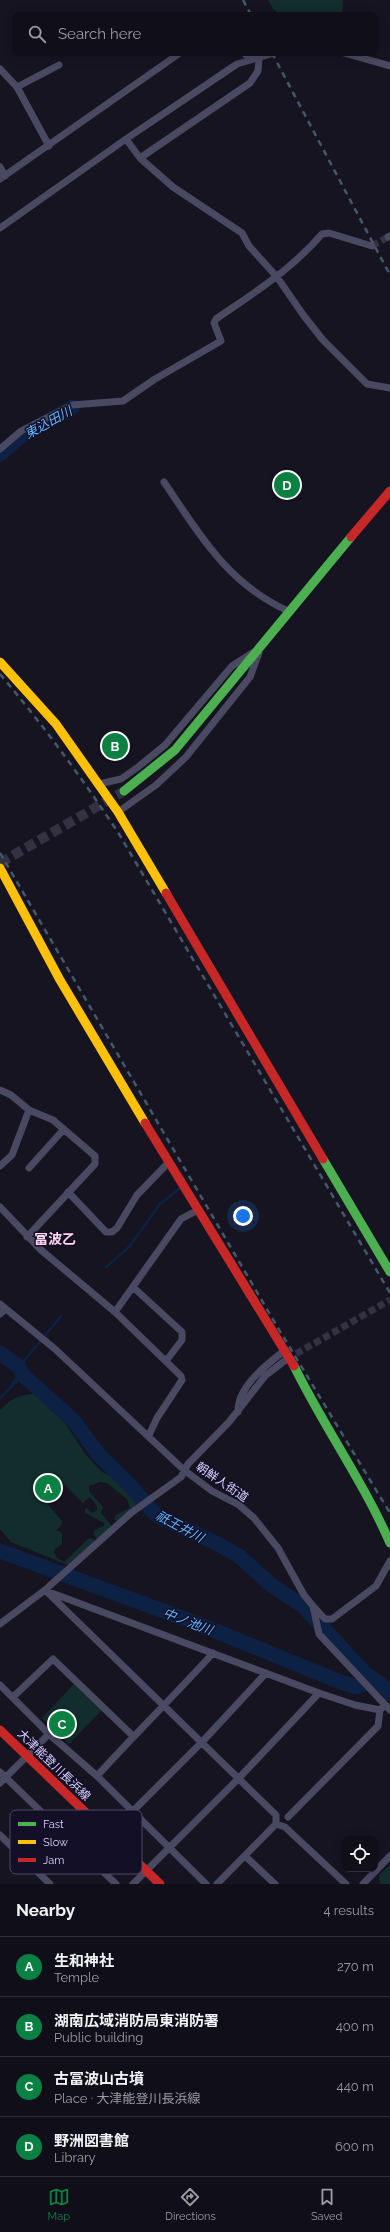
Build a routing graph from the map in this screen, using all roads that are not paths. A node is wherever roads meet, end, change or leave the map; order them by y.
1 (176, 56) edge
2 (247, 56) edge
3 (266, 56) edge
4 (355, 56) edge
5 (250, 59) junction
6 (259, 59) junction
7 (59, 65) dead end
8 (390, 66) edge
9 (0, 69) edge
10 (17, 87) junction
11 (126, 139) junction
12 (49, 146) junction
13 (140, 158) junction
14 (0, 167) edge
15 (2, 178) edge
16 (0, 228) edge
17 (372, 246) dead end
18 (277, 277) junction
19 (390, 388) edge
20 (0, 449) edge
21 (164, 482) dead end
22 (390, 491) edge
23 (288, 611) junction
24 (261, 647) junction
25 (0, 662) edge
26 (99, 784) junction
27 (124, 791) tunnel mouth
28 (118, 812) junction
29 (1, 874) edge
30 (2, 1090) edge
31 (0, 1098) edge
32 (29, 1110) junction
33 (64, 1129) junction
34 (169, 1162) junction
35 (0, 1166) edge
36 (29, 1168) dead end
37 (68, 1192) junction
38 (0, 1207) edge
39 (198, 1210) junction
40 (27, 1237) junction
41 (390, 1272) edge
42 (133, 1287) junction
43 (0, 1304) edge
44 (6, 1309) junction
45 (115, 1312) junction
46 (0, 1314) edge
47 (285, 1355) junction
48 (166, 1361) junction
49 (149, 1435) junction
50 (184, 1470) junction
51 (390, 1543) edge
52 (390, 1561) edge
53 (48, 1588) junction
54 (313, 1609) junction
55 (0, 1624) edge
56 (213, 1653) junction
57 (266, 1673) junction
58 (0, 1685) edge
59 (318, 1693) junction
60 (13, 1697) junction
61 (165, 1706) junction
62 (385, 1708) edge
63 (0, 1730) edge
64 (49, 1734) junction
65 (133, 1736) junction
66 (203, 1741) junction
67 (27, 1756) junction
68 (3, 1775) edge
69 (97, 1776) junction
70 (240, 1778) junction
71 (0, 1783) edge
72 (39, 1810) edge
73 (83, 1810) edge
74 (132, 1810) edge
75 (134, 1810) edge
76 (276, 1814) junction
77 (288, 1817) junction
78 (142, 1820) edge
79 (276, 1824) junction
80 (285, 1827) junction
81 (0, 1836) edge
82 (10, 1846) edge
83 (170, 1847) junction
84 (244, 1856) junction
85 (390, 1856) edge
86 (142, 1867) edge
87 (146, 1871) junction
88 (40, 1874) edge
89 (106, 1874) edge
90 (110, 1878) junction
91 (368, 1882) edge
92 (50, 1884) edge
93 (104, 1884) edge
94 (116, 1884) edge
95 (133, 1884) edge
96 (160, 1884) edge
97 (206, 1884) edge
98 (217, 1884) edge
99 (275, 1884) edge
100 (346, 1884) edge

1 - 12 street
2 - 5 street
3 - 6 street
4 - 8 street
5 - 6 street
5 - 11 street
6 - 13 street
7 - 10 street
9 - 10 street
10 - 12 street
11 - 13 street
11 - 16 street
12 - 15 street
13 - 18 street
14 - 15 street
17 - 18 street
18 - 19 street
18 - 20 street
21 - 23 street
22 - 23 street
23 - 24 street
24 - 26 street
24 - 27 street
24 - 28 street
25 - 26 street
26 - 28 street
28 - 41 street
29 - 34 street
30 - 31 street
30 - 32 street
32 - 33 street
32 - 35 street
33 - 36 street
33 - 37 street
34 - 37 street
34 - 39 street
37 - 40 street
38 - 40 street
39 - 42 street
39 - 47 street
40 - 45 street
42 - 45 street
42 - 48 street
43 - 44 street, 朝鮮人街道
44 - 46 street
44 - 49 street, 朝鮮人街道
45 - 48 street
47 - 50 street
47 - 51 street
48 - 49 street
49 - 50 street, 朝鮮人街道
50 - 53 street
50 - 54 street, 朝鮮人街道
52 - 54 street
53 - 55 street
53 - 56 street
53 - 61 street
54 - 62 street, 朝鮮人街道
56 - 57 street
56 - 61 street
57 - 59 street
57 - 66 street
58 - 60 street
59 - 62 street
59 - 70 street
60 - 64 street
60 - 65 street
61 - 65 street
61 - 66 street
62 - 77 street
63 - 67 street, 大津能登川長浜線
64 - 67 street
64 - 69 street
65 - 69 street
66 - 70 street
66 - 75 street
67 - 68 street
67 - 73 street, 大津能登川長浜線
68 - 71 street
68 - 72 street
69 - 74 street
70 - 76 street
70 - 83 street
76 - 77 street
76 - 79 street
77 - 80 street
78 - 83 street
79 - 80 street
79 - 84 street
80 - 100 street
81 - 82 street
83 - 87 street
83 - 97 street
84 - 98 street
84 - 99 street
85 - 91 street
86 - 87 street, 大津能登川長浜線
87 - 95 street
87 - 96 street, 大津能登川長浜線
88 - 92 street
89 - 90 street
90 - 93 street
90 - 94 street

